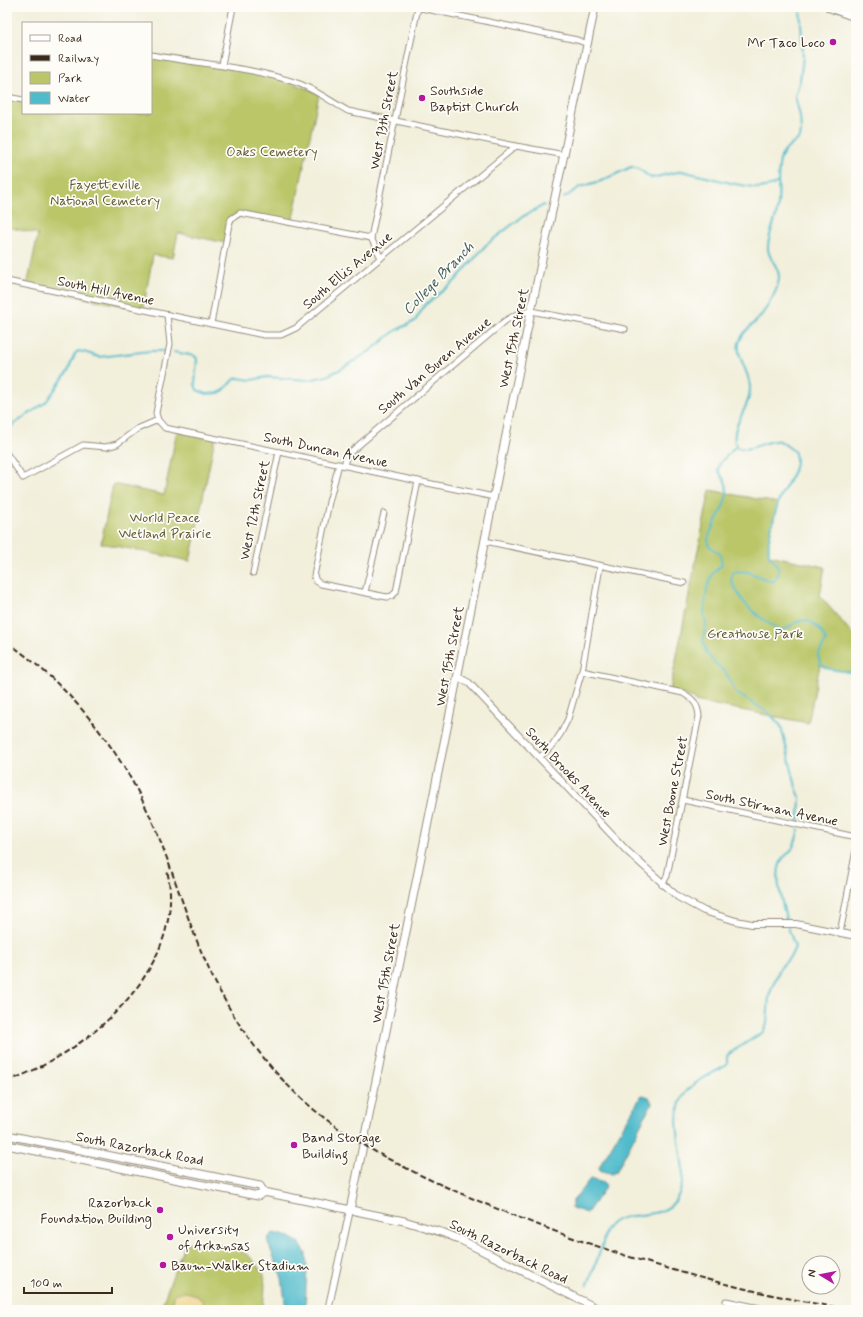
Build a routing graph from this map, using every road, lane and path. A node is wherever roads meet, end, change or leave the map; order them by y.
1 (233, 7) edge
2 (417, 7) edge
3 (595, 7) edge
4 (830, 7) edge
5 (856, 17) edge
6 (588, 44) junction
7 (152, 55) edge
8 (222, 64) junction
9 (7, 97) edge
10 (22, 100) edge
11 (396, 120) junction
12 (516, 146) junction
13 (565, 155) junction
14 (372, 238) junction
15 (381, 258) junction
16 (7, 281) edge
17 (531, 311) junction
18 (166, 315) junction
19 (211, 324) junction
20 (625, 329) dead end
21 (158, 420) junction
22 (279, 452) junction
23 (7, 454) edge
24 (341, 465) junction
25 (418, 481) junction
26 (494, 497) junction
27 (384, 513) dead end
28 (485, 541) junction
29 (600, 567) junction
30 (253, 573) dead end
31 (684, 583) dead end
32 (365, 592) junction
33 (582, 671) junction
34 (458, 677) junction
35 (540, 757) junction
36 (683, 800) junction
37 (856, 837) edge
38 (856, 850) edge
39 (662, 884) junction
40 (840, 933) junction
41 (856, 936) edge
42 (7, 1134) edge
43 (7, 1146) edge
44 (264, 1192) junction
45 (350, 1210) junction
46 (726, 1301) dead end
47 (328, 1310) edge
48 (600, 1310) edge
49 (770, 1310) edge

1 - 8 street
2 - 6 street
2 - 11 street, West 13th Street
3 - 6 main road, West 15th Street
4 - 5 main road
6 - 13 main road, West 15th Street
7 - 8 street
8 - 11 street
9 - 10 street
11 - 12 street
11 - 14 street, West 13th Street
12 - 13 street
12 - 15 street, South Ellis Avenue
13 - 17 main road, West 15th Street
14 - 15 street
14 - 19 street
15 - 19 street, South Ellis Avenue
16 - 18 street, South Hill Avenue
17 - 20 street, South Van Buren Avenue
17 - 24 street, South Van Buren Avenue
17 - 26 main road, West 15th Street
18 - 19 street, South Ellis Avenue
18 - 21 street, South Hill Avenue
21 - 22 street, South Duncan Avenue
21 - 23 street
22 - 24 street, South Duncan Avenue
22 - 30 street, West 12th Street
24 - 25 street, South Duncan Avenue
24 - 32 street, South Van Buren Avenue
25 - 26 street, South Duncan Avenue
25 - 32 street
26 - 28 main road, West 15th Street
27 - 32 street
28 - 29 street
28 - 34 main road, West 15th Street
29 - 31 street
29 - 33 street
33 - 35 street
33 - 36 street, West Boone Street
34 - 35 street, South Brooks Avenue
34 - 45 main road, West 15th Street
35 - 39 street, South Brooks Avenue
36 - 37 street, South Stirman Avenue
36 - 39 street, West Boone Street
38 - 40 street
39 - 40 street, South Brooks Avenue
40 - 41 street, South Brooks Avenue
42 - 44 main road, South Razorback Road
43 - 44 main road, South Razorback Road
44 - 45 main road, South Razorback Road
45 - 47 street, West 15th Street
45 - 48 main road, South Razorback Road
46 - 49 street

